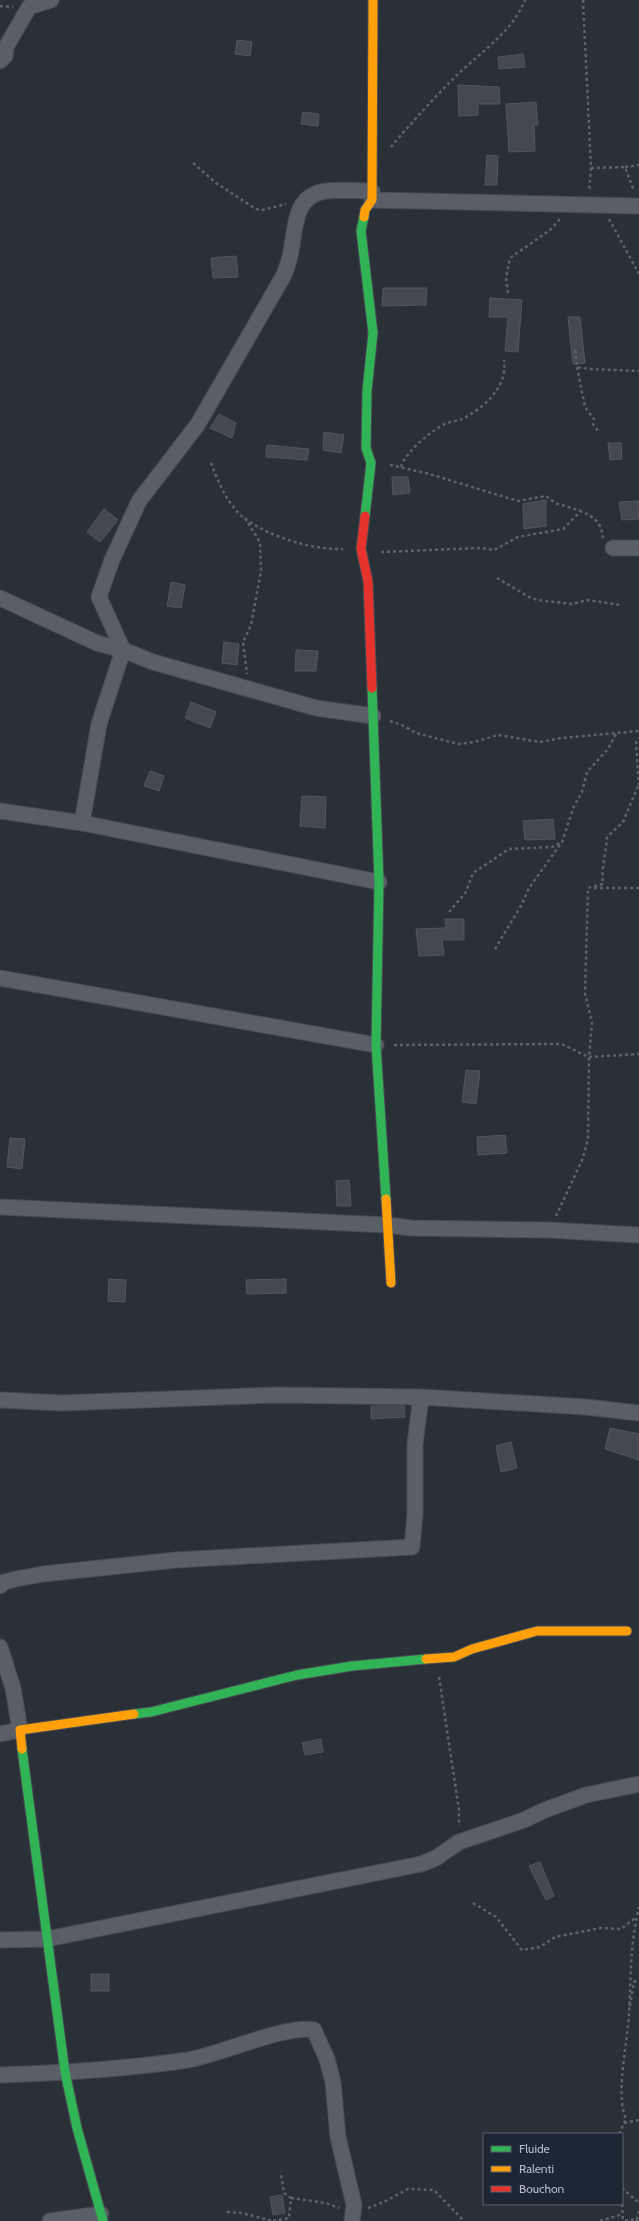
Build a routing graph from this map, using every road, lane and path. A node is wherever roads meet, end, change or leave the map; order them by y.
1 (51, 0) edge
2 (373, 0) edge
3 (525, 0) edge
4 (583, 0) edge
5 (0, 61) edge
6 (372, 162) junction
7 (193, 163) dead end
8 (639, 165) edge
9 (625, 167) junction
10 (591, 168) junction
11 (309, 196) junction
12 (372, 196) junction
13 (638, 201) edge
14 (588, 205) junction
15 (606, 205) junction
16 (565, 206) junction
17 (639, 274) edge
18 (508, 293) dead end
19 (575, 350) dead end
20 (504, 360) dead end
21 (577, 367) junction
22 (639, 371) edge
23 (598, 431) dead end
24 (211, 463) dead end
25 (371, 463) junction
26 (400, 466) junction
27 (581, 511) junction
28 (244, 518) junction
29 (613, 548) joint
30 (639, 548) edge
31 (361, 549) junction
32 (496, 578) dead end
33 (0, 598) edge
34 (620, 605) dead end
35 (123, 650) junction
36 (248, 688) junction
37 (373, 716) junction
38 (639, 731) edge
39 (616, 734) junction
40 (639, 738) edge
41 (639, 786) edge
42 (0, 811) edge
43 (82, 823) junction
44 (562, 842) junction
45 (379, 882) junction
46 (588, 888) junction
47 (639, 888) edge
48 (448, 912) dead end
49 (495, 949) dead end
50 (0, 978) edge
51 (376, 1045) junction
52 (639, 1054) edge
53 (589, 1057) junction
54 (0, 1207) edge
55 (388, 1224) junction
56 (548, 1230) junction
57 (639, 1235) edge
58 (391, 1283) dead end
59 (421, 1397) junction
60 (0, 1400) edge
61 (639, 1413) edge
62 (0, 1586) edge
63 (627, 1631) dead end
64 (0, 1647) edge
65 (436, 1658) junction
66 (20, 1730) junction
67 (0, 1734) edge
68 (639, 1784) edge
69 (459, 1842) junction
70 (473, 1903) dead end
71 (639, 1907) edge
72 (636, 1918) junction
73 (47, 1939) junction
74 (0, 1940) edge
75 (639, 1980) edge
76 (629, 2012) junction
77 (65, 2072) junction
78 (0, 2075) edge
79 (639, 2120) edge
80 (624, 2123) junction
81 (619, 2133) edge
82 (281, 2174) dead end
83 (623, 2189) edge
84 (291, 2198) junction
85 (639, 2203) edge
86 (354, 2205) junction
87 (622, 2205) edge
88 (639, 2211) edge
89 (227, 2212) dead end
90 (622, 2214) junction
91 (102, 2218) edge
92 (638, 2220) edge
93 (50, 2221) edge
94 (273, 2221) edge
95 (352, 2221) edge
96 (464, 2221) edge
97 (600, 2221) edge
98 (624, 2221) edge

1 - 5 street
2 - 6 street
3 - 6 path
4 - 10 path
6 - 12 street
7 - 11 path
8 - 9 path
9 - 10 path
9 - 13 path
10 - 14 path
11 - 12 street
11 - 35 street
12 - 16 street
12 - 25 street
13 - 15 street
14 - 15 street
14 - 16 street
15 - 17 path
16 - 18 path
19 - 21 path
20 - 26 path
21 - 22 path
21 - 23 path
24 - 28 path
25 - 26 path
25 - 31 street
26 - 27 path
27 - 29 path
27 - 31 path
28 - 31 path
28 - 36 path
29 - 30 street
31 - 37 street
32 - 34 path
33 - 35 street
35 - 36 street
35 - 43 street
36 - 37 street
37 - 39 path
37 - 45 street
38 - 39 path
39 - 44 path
40 - 41 path
41 - 46 path
42 - 43 street
43 - 45 street
44 - 48 path
44 - 49 path
45 - 51 street
46 - 47 path
46 - 53 path
50 - 51 street
51 - 53 path
51 - 55 street
52 - 53 path
53 - 56 path
54 - 55 street
55 - 56 street
55 - 58 street
56 - 57 street
59 - 60 street
59 - 61 street
59 - 62 street
63 - 65 street
64 - 66 street
65 - 66 street
65 - 69 path
66 - 67 street
66 - 73 street
68 - 69 street
69 - 73 street
70 - 72 path
71 - 72 path
72 - 76 path
73 - 74 street
73 - 77 street
75 - 76 path
76 - 80 path
77 - 78 street
77 - 86 street
77 - 91 street
79 - 80 path
80 - 81 path
82 - 84 path
83 - 85 path
84 - 86 path
84 - 94 path
86 - 95 street
86 - 96 path
87 - 90 path
88 - 92 path
89 - 94 path
90 - 97 path
90 - 98 path
91 - 93 street
92 - 98 path

